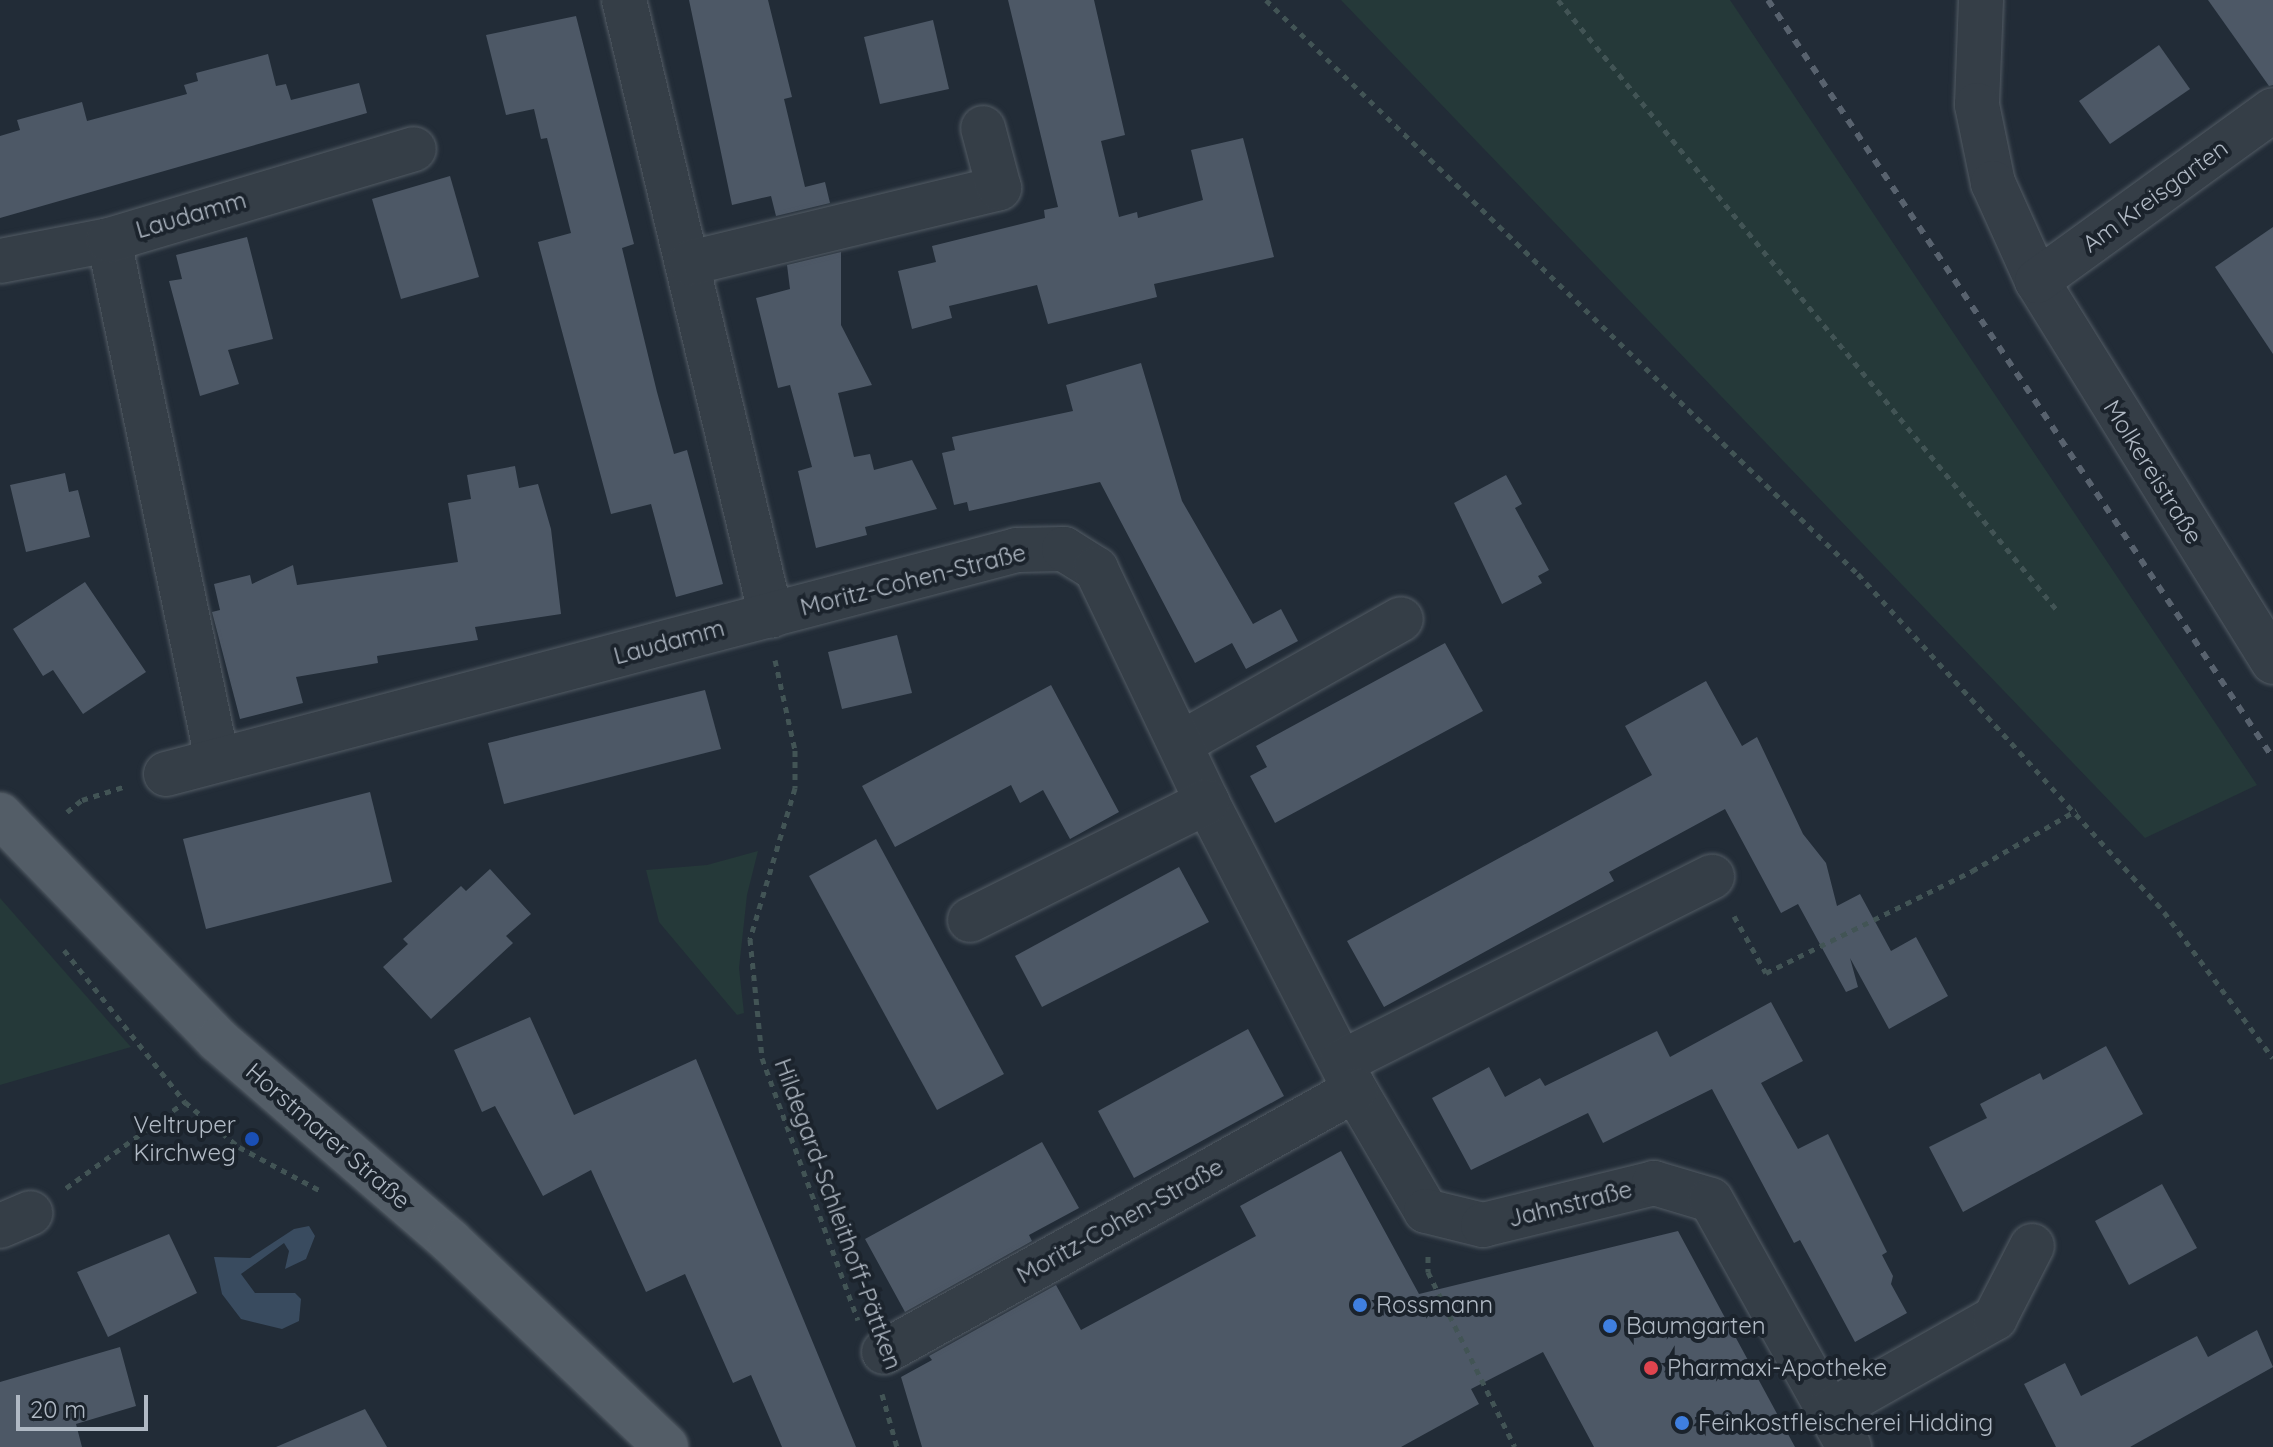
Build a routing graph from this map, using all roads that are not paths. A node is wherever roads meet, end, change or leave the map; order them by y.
1 (624, 0) edge
2 (1981, 0) edge
3 (2273, 110) edge
4 (983, 128) dead end
5 (414, 149) dead end
6 (109, 240) junction
7 (0, 261) edge
8 (690, 263) junction
9 (2037, 281) junction
10 (771, 616) junction
11 (1401, 619) dead end
12 (2273, 662) edge
13 (1183, 742) junction
14 (217, 759) junction
15 (166, 774) road end
16 (1207, 802) junction
17 (0, 815) edge
18 (1712, 877) road end
19 (970, 920) dead end
20 (1349, 1076) junction
21 (1426, 1211) joint
22 (2032, 1246) dead end
23 (874, 1354) road end
24 (1839, 1430) edge
25 (666, 1447) edge

1 - 8 street
2 - 9 street, Molkereistraße
3 - 9 street, Am Kreisgarten
4 - 8 street
5 - 6 street, Laudamm
6 - 7 street
6 - 14 street, Laudamm
8 - 10 street
9 - 12 street, Molkereistraße
10 - 13 street, Moritz-Cohen-Straße
10 - 14 street, Laudamm
11 - 13 street
13 - 16 street, Moritz-Cohen-Straße
14 - 15 street, Laudamm
16 - 19 street
16 - 20 street, Moritz-Cohen-Straße
17 - 25 main road, Horstmarer Straße
18 - 20 street, Moritz-Cohen-Straße
20 - 21 street, Moritz-Cohen-Straße
20 - 23 street, Moritz-Cohen-Straße
21 - 24 street, Jahnstraße
22 - 24 street, Jahnstraße

